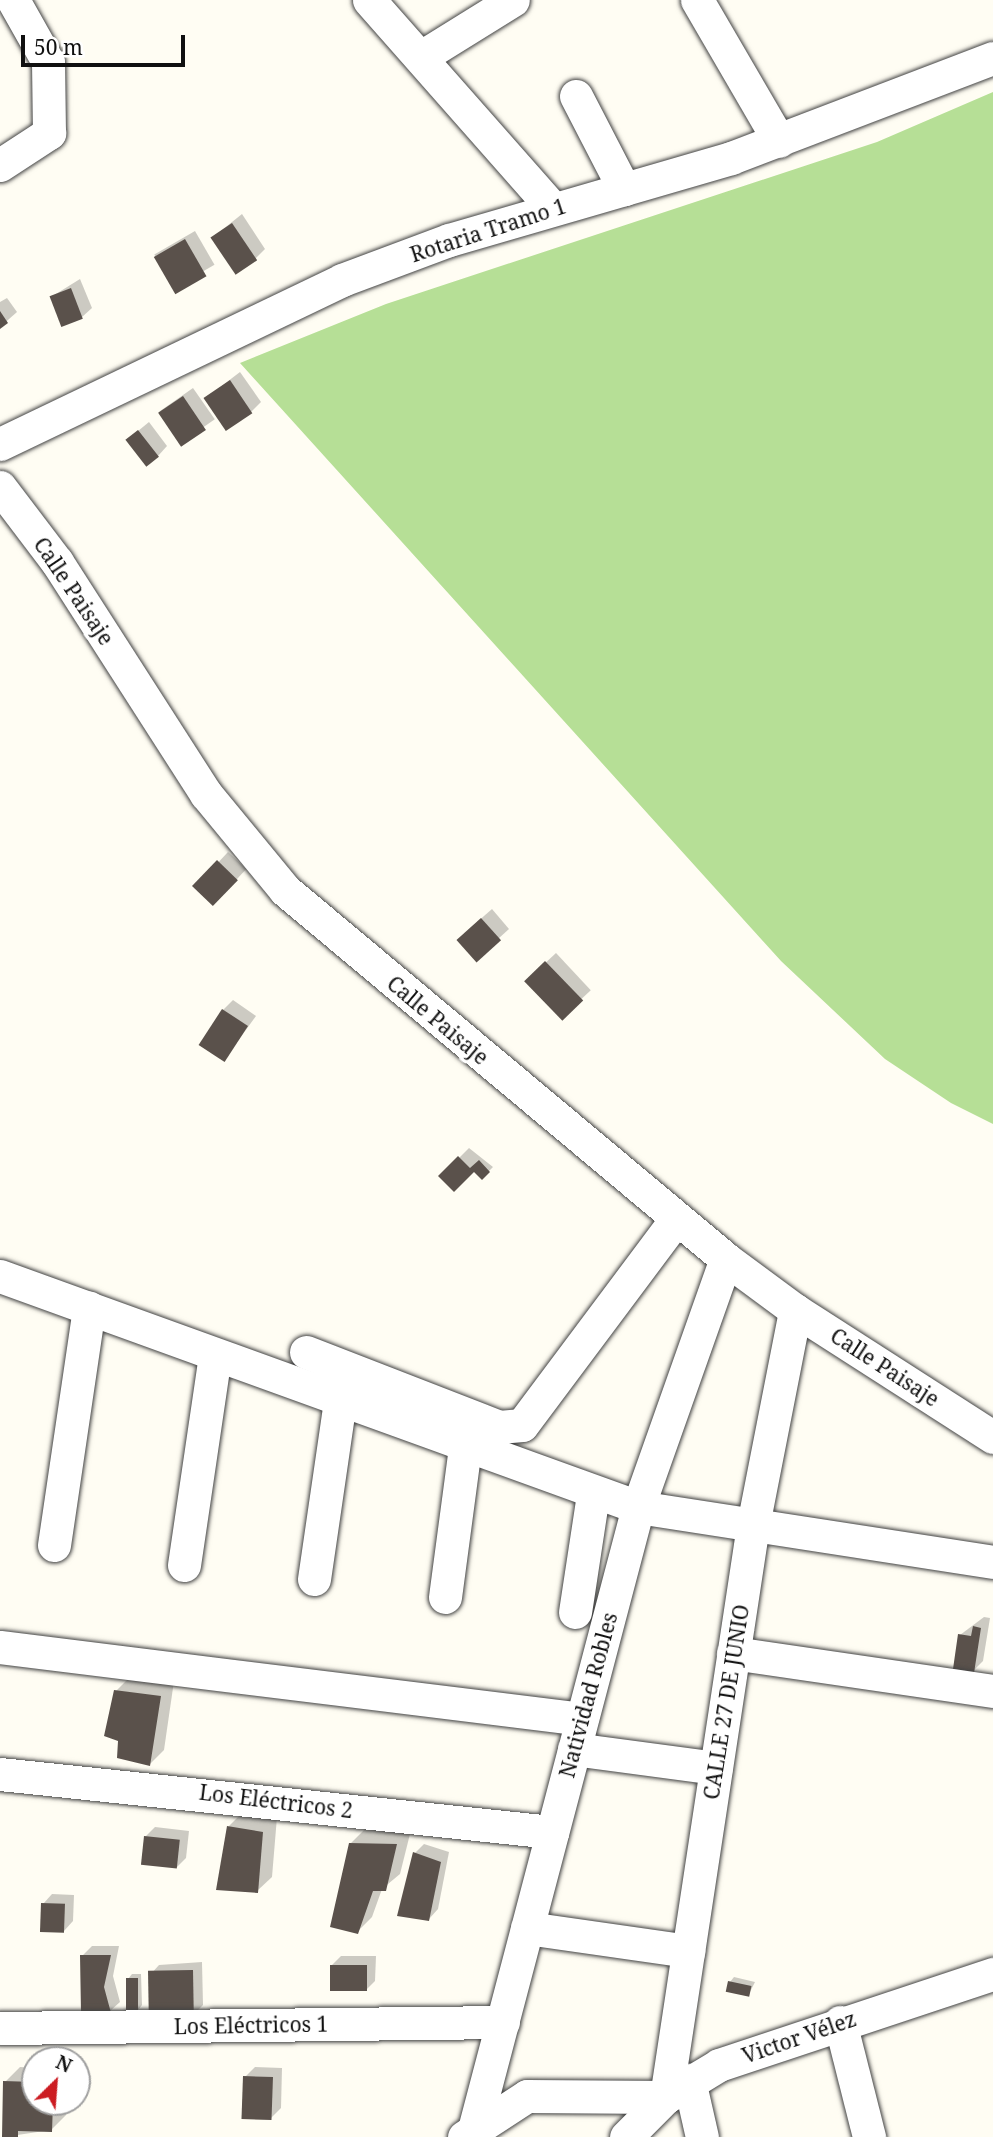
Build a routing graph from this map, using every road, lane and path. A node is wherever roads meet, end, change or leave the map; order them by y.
1 (12, 0) edge
2 (369, 0) edge
3 (513, 0) edge
4 (697, 0) edge
5 (421, 57) junction
6 (993, 58) edge
7 (576, 96) dead end
8 (779, 141) junction
9 (0, 164) edge
10 (624, 189) junction
11 (553, 209) junction
12 (0, 444) edge
13 (0, 487) edge
14 (676, 1220) junction
15 (726, 1259) junction
16 (0, 1276) edge
17 (89, 1308) junction
18 (795, 1310) junction
19 (306, 1352) dead end
20 (215, 1355) junction
21 (340, 1401) junction
22 (993, 1436) edge
23 (465, 1447) junction
24 (593, 1494) junction
25 (638, 1507) junction
26 (753, 1525) junction
27 (54, 1545) dead end
28 (993, 1562) edge
29 (184, 1565) dead end
30 (314, 1579) dead end
31 (445, 1597) dead end
32 (575, 1612) dead end
33 (0, 1647) edge
34 (733, 1653) junction
35 (993, 1691) edge
36 (578, 1734) junction
37 (716, 1768) junction
38 (0, 1774) edge
39 (552, 1832) junction
40 (527, 1928) junction
41 (688, 1951) junction
42 (993, 1974) edge
43 (503, 2022) junction
44 (840, 2022) junction
45 (0, 2028) edge
46 (677, 2089) junction
47 (470, 2135) edge
48 (626, 2137) edge
49 (702, 2137) edge
50 (869, 2137) edge

1 - 9 street
2 - 5 street
3 - 5 street
4 - 8 street
5 - 11 street
6 - 8 street, Rotaria Tramo 1
7 - 10 street
8 - 10 street, Rotaria Tramo 1
10 - 11 street, Rotaria Tramo 1
11 - 12 street, Rotaria Tramo 1
13 - 14 street, Calle Paisaje
14 - 15 street, Calle Paisaje
14 - 19 street
15 - 18 street, Calle Paisaje
15 - 25 street, Natividad Robles
16 - 17 street
17 - 20 street
17 - 27 street
18 - 22 street, Calle Paisaje
18 - 26 street, CALLE 27 DE JUNIO
20 - 21 street
20 - 29 street
21 - 23 street
21 - 30 street
23 - 24 street
23 - 31 street
24 - 25 street
24 - 32 street
25 - 26 street
25 - 36 street, Natividad Robles
26 - 28 street
26 - 34 street, CALLE 27 DE JUNIO
33 - 36 street
34 - 35 street
34 - 37 street, CALLE 27 DE JUNIO
36 - 37 street
36 - 39 street, Natividad Robles
37 - 41 street, CALLE 27 DE JUNIO
38 - 39 street, Los Eléctricos 2
39 - 40 street, Natividad Robles
40 - 41 street
40 - 43 street, Natividad Robles
41 - 46 street, CALLE 27 DE JUNIO
42 - 44 street, Victor Vélez
43 - 45 street, Los Eléctricos 1
43 - 47 street, Natividad Robles
44 - 46 street, Victor Vélez
44 - 50 street
46 - 47 street
46 - 48 street, Victor Vélez
46 - 49 street

